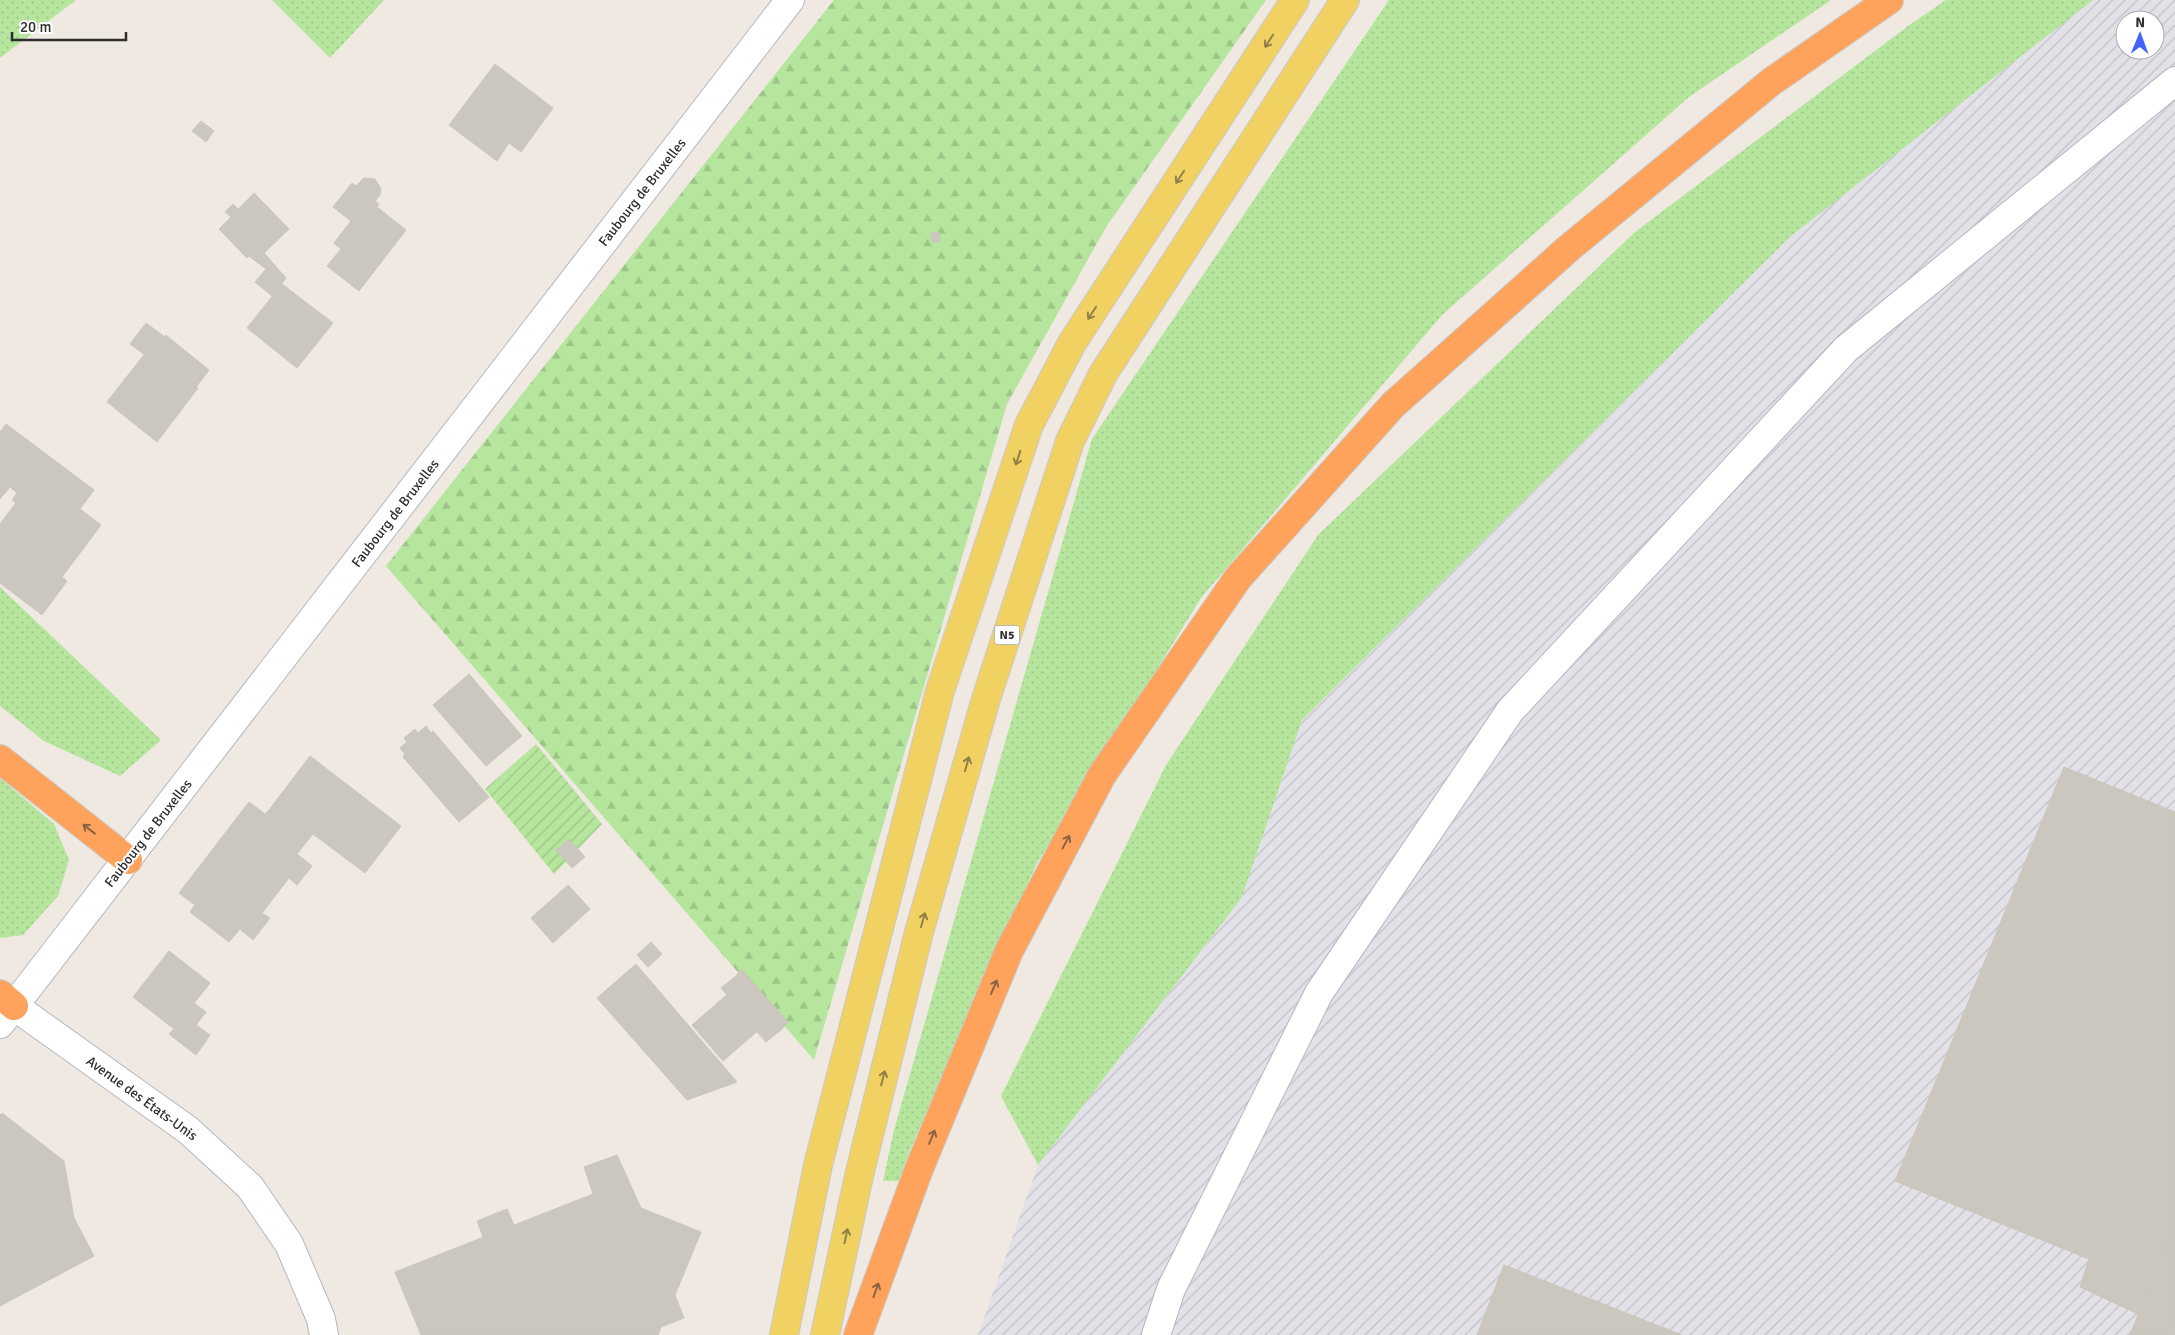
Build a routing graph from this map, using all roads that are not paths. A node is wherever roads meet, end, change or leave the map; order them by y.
1 (790, 0) edge
2 (1295, 0) edge
3 (1345, 0) edge
4 (1889, 0) edge
5 (2175, 81) edge
6 (0, 759) edge
7 (128, 860) junction
8 (5, 1008) edge
9 (324, 1335) edge
10 (784, 1335) edge
11 (825, 1335) edge
12 (858, 1335) edge
13 (1156, 1335) edge

1 - 7 street, Faubourg de Bruxelles
2 -> 10 main road
11 -> 3 main road, N5
12 -> 4 highway
5 - 13 street
7 -> 6 highway
7 - 8 street, Faubourg de Bruxelles
8 - 9 street, Avenue des États-Unis

